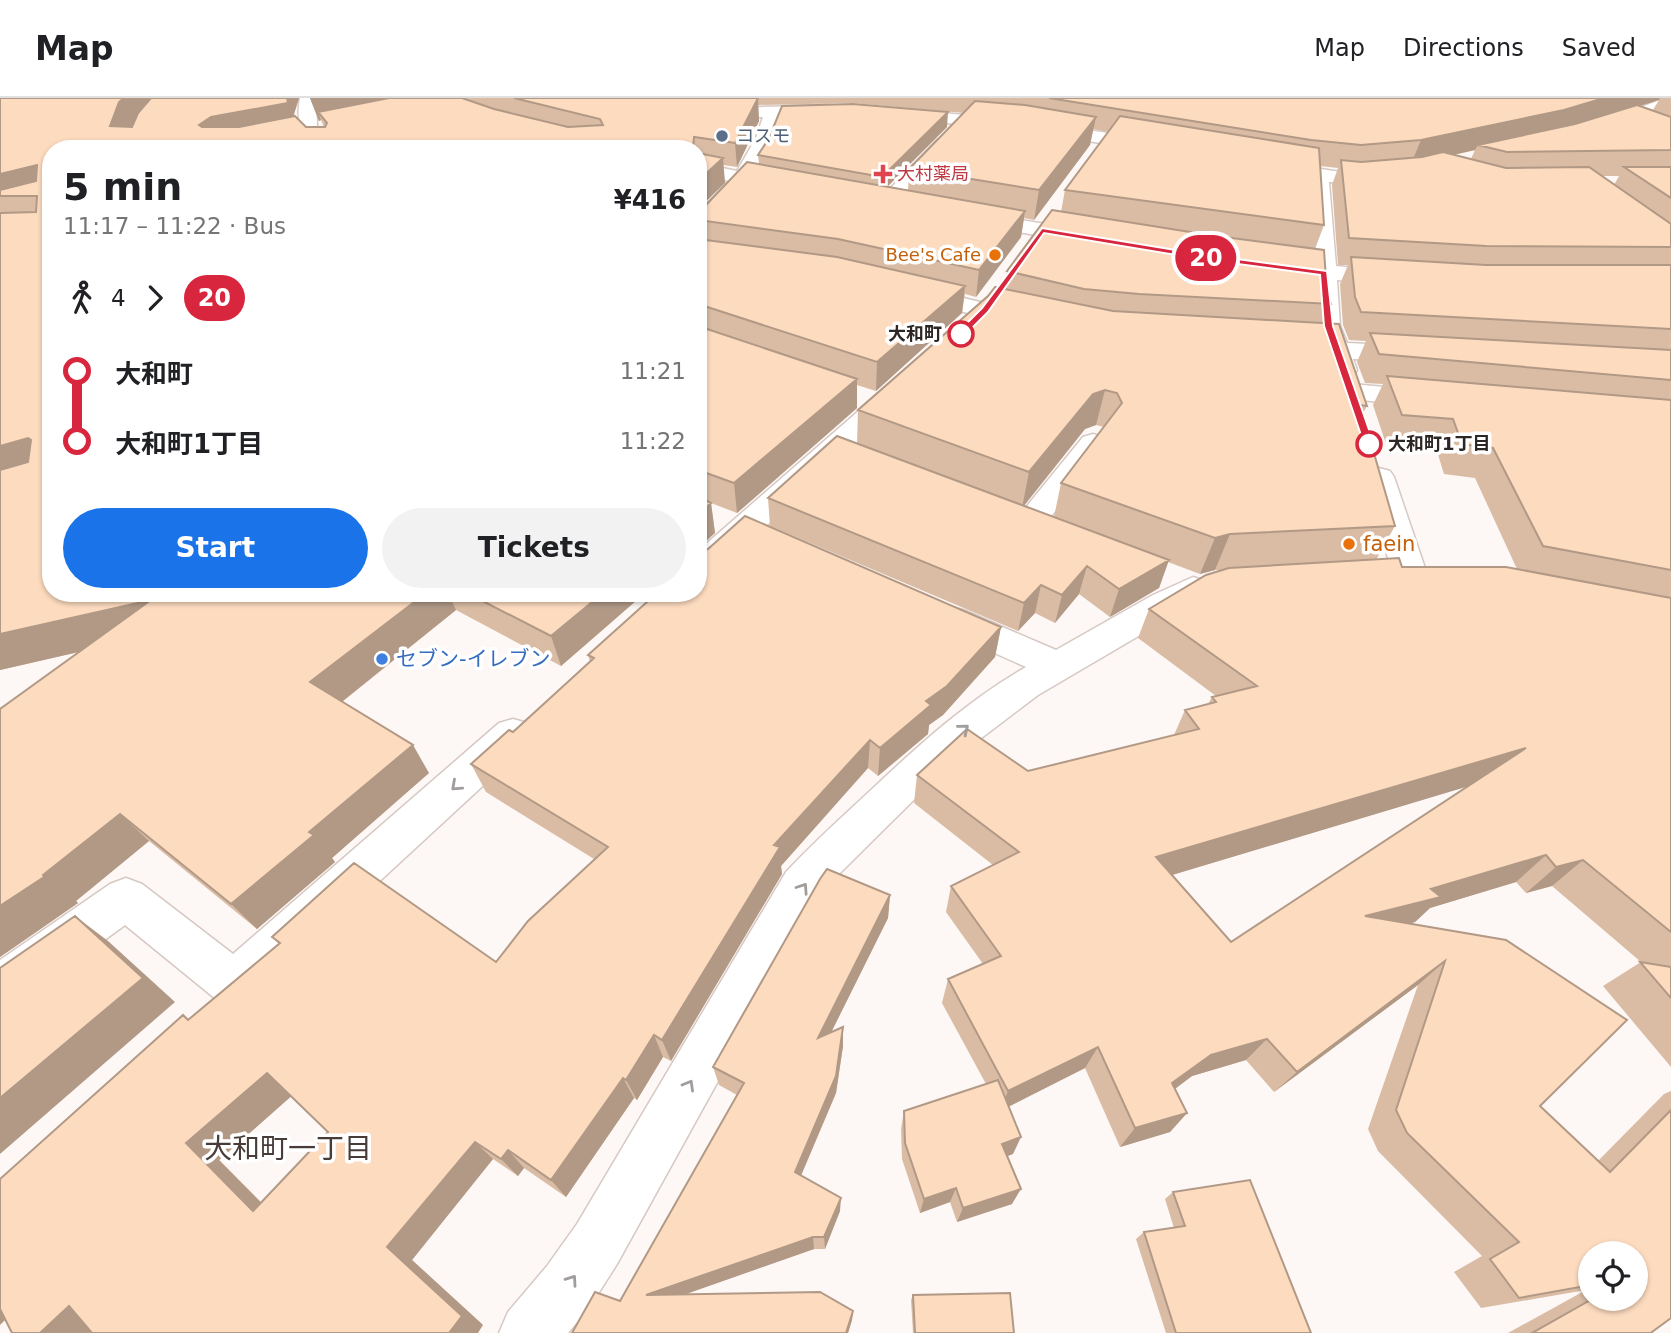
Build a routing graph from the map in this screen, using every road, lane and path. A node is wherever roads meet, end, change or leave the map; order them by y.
1 (308, 98) edge
2 (620, 98) edge
3 (1671, 103) edge
4 (853, 111) edge
5 (773, 112) junction
6 (878, 113) edge
7 (967, 120) junction
8 (1623, 120) junction
9 (335, 126) edge
10 (1647, 130) edge
11 (302, 133) junction
12 (1580, 135) edge
13 (1108, 138) junction
14 (312, 140) edge
15 (1167, 149) edge
16 (1096, 156) edge
17 (1247, 163) edge
18 (707, 171) edge
19 (1404, 174) edge
20 (1319, 176) junction
21 (744, 178) junction
22 (809, 190) edge
23 (861, 199) edge
24 (887, 203) junction
25 (914, 208) edge
26 (954, 215) edge
27 (707, 216) edge
28 (1106, 241) edge
29 (1251, 264) edge
30 (1324, 273) junction
31 (1419, 281) edge
32 (892, 288) edge
33 (992, 300) junction
34 (1052, 326) edge
35 (963, 332) edge
36 (1272, 342) edge
37 (1333, 342) junction
38 (1437, 348) edge
39 (913, 378) edge
40 (1449, 401) edge
41 (1097, 437) edge
42 (1373, 458) edge
43 (709, 514) edge
44 (1029, 524) edge
45 (743, 529) junction
46 (781, 546) edge
47 (707, 561) edge
48 (1406, 573) edge
49 (1197, 581) edge
50 (919, 606) edge
51 (1058, 666) junction
52 (541, 709) edge
53 (0, 988) edge
54 (529, 1333) edge

1 - 11 street
2 - 5 street
3 - 8 street
4 - 5 street
5 - 21 street
6 - 7 street
7 - 13 street
7 - 24 street
8 - 10 street
8 - 12 street
9 - 11 street
11 - 14 street
13 - 15 street
13 - 16 street
17 - 20 street
18 - 21 street
19 - 20 street
20 - 30 street
21 - 22 street
21 - 27 street
23 - 24 street
24 - 25 street
26 - 28 street
29 - 30 street
30 - 31 street
30 - 37 street
32 - 33 street
33 - 34 street
33 - 35 street
36 - 37 street
37 - 38 street
37 - 40 street
39 - 45 street
41 - 44 street
42 - 48 street
43 - 45 street
45 - 46 street
45 - 47 street
49 - 51 street
50 - 51 street
54 -> 51 street
52 -> 53 street

